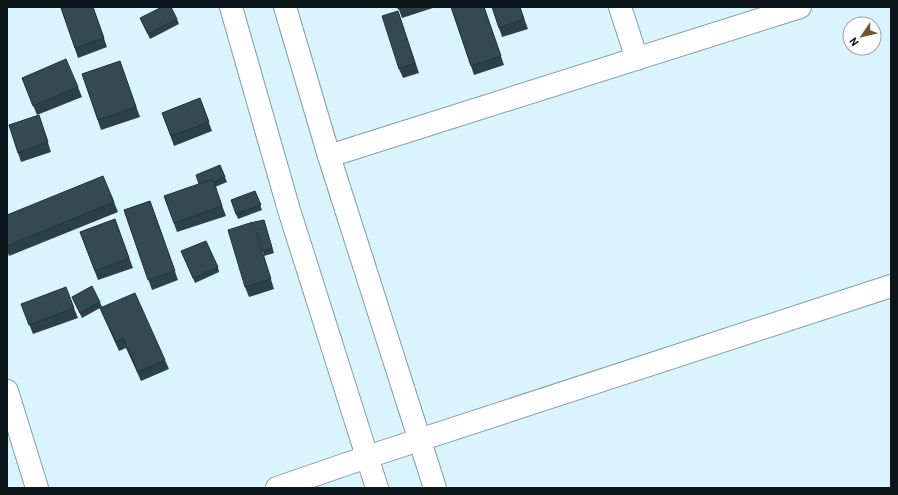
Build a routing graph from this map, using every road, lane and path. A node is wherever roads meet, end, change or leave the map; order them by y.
1 (231, 7) edge
2 (285, 7) edge
3 (620, 7) edge
4 (800, 7) edge
5 (637, 59) junction
6 (329, 156) junction
7 (891, 286) edge
8 (7, 391) edge
9 (420, 441) junction
10 (367, 457) junction
11 (37, 488) edge
12 (277, 488) edge
13 (377, 488) edge
14 (434, 488) edge

1 - 10 street
2 - 6 street
3 - 5 street
4 - 5 street
5 - 6 street
6 - 9 street
7 - 9 street
8 - 11 street
9 - 10 street
9 - 14 street
10 - 12 street
10 - 13 street

